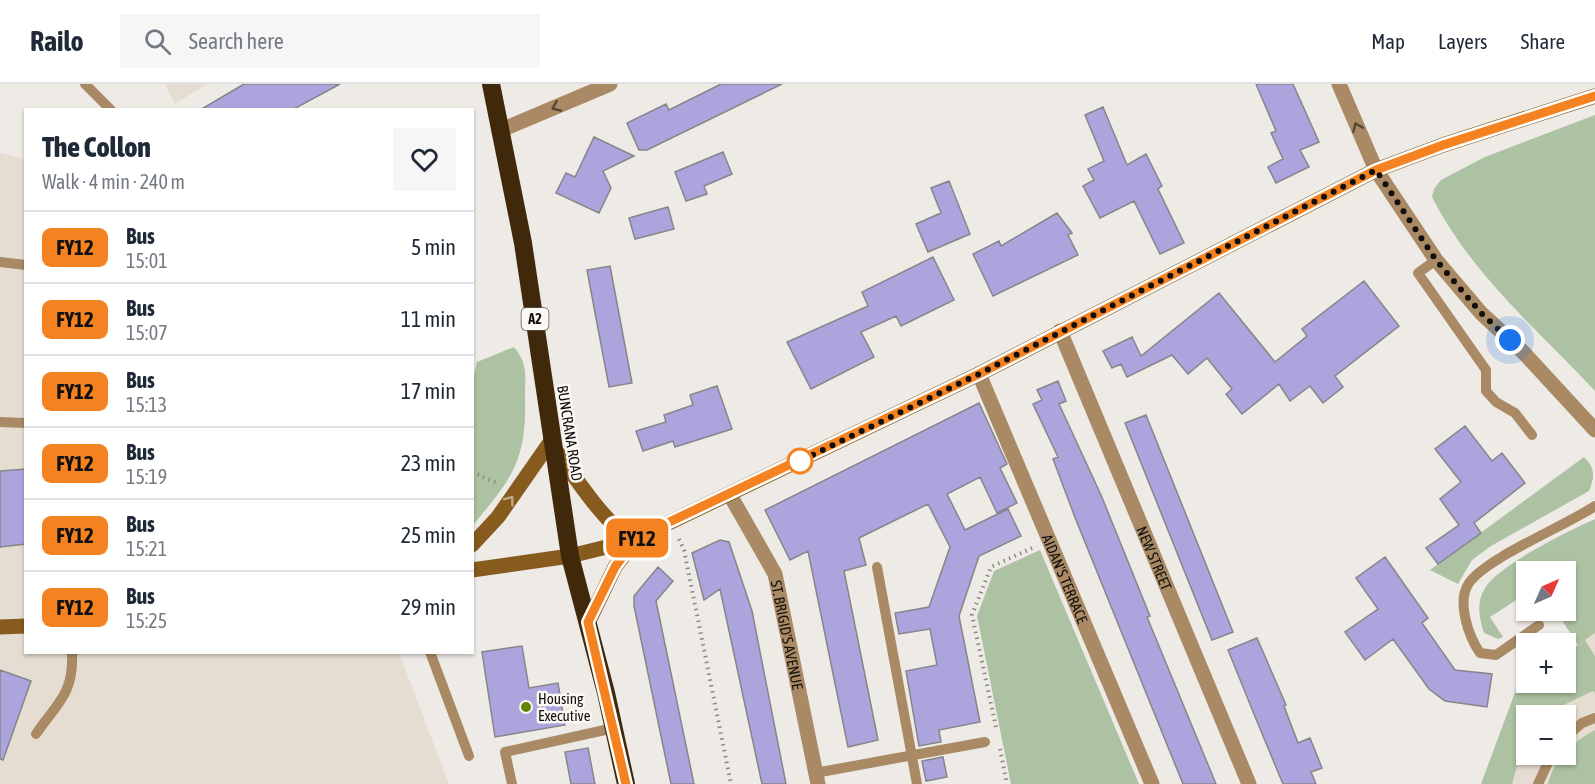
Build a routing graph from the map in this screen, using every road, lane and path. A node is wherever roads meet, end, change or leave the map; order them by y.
1 (85, 84) edge
2 (491, 84) edge
3 (610, 84) edge
4 (1339, 84) edge
5 (1595, 96) edge
6 (109, 108) edge
7 (500, 131) junction
8 (1376, 170) junction
9 (1436, 260) junction
10 (0, 262) edge
11 (24, 265) edge
12 (1060, 331) junction
13 (979, 374) junction
14 (0, 422) edge
15 (24, 423) edge
16 (1595, 430) edge
17 (1532, 435) dead end
18 (554, 443) junction
19 (474, 473) edge
20 (516, 492) junction
21 (730, 495) junction
22 (1595, 506) edge
23 (672, 522) junction
24 (634, 540) junction
25 (1049, 540) junction
26 (474, 543) edge
27 (570, 556) junction
28 (877, 567) dead end
29 (474, 570) edge
30 (588, 622) junction
31 (24, 626) edge
32 (1539, 626) dead end
33 (0, 627) edge
34 (72, 654) edge
35 (431, 654) edge
36 (1595, 718) edge
37 (614, 728) junction
38 (1576, 728) edge
39 (36, 734) dead end
40 (985, 742) dead end
41 (469, 756) dead end
42 (912, 756) junction
43 (1545, 765) edge
44 (817, 779) edge
45 (512, 784) edge
46 (626, 784) edge
47 (731, 784) edge
48 (917, 784) edge
49 (1007, 784) edge
50 (1152, 784) edge
51 (1249, 784) edge
52 (1538, 784) edge

1 - 6 lane
2 - 7 highway, BUNCRANA ROAD / A2
3 -> 7 street
8 -> 4 street
5 - 8 main road
7 - 18 highway, BUNCRANA ROAD / A2
8 - 9 street
8 - 12 main road
9 - 16 street
9 - 17 lane
10 - 11 lane
12 - 13 main road
12 - 51 street, NEW STREET
13 - 21 main road
13 - 25 street, AIDAN'S TERRACE
14 - 15 lane
18 - 20 main road
18 - 24 main road
18 - 27 highway, BUNCRANA ROAD / A2
19 - 20 path
26 -> 20 main road
21 - 23 main road
21 - 44 street, ST. BRIGID'S AVENUE
22 - 32 lane
23 - 24 main road
23 - 47 path
24 - 27 main road
24 - 30 main road
25 - 49 path
25 - 50 street, AIDAN'S TERRACE
27 - 29 main road
27 - 30 highway, BUNCRANA ROAD / A2
28 - 42 lane
30 - 37 highway, BUNCRANA ROAD / A2
31 - 33 main road
34 - 39 lane
35 - 41 lane
36 - 38 lane
37 - 45 lane
37 - 46 highway, BUNCRANA ROAD / A2
40 - 42 lane
42 - 44 lane
42 - 48 lane
43 - 52 lane

